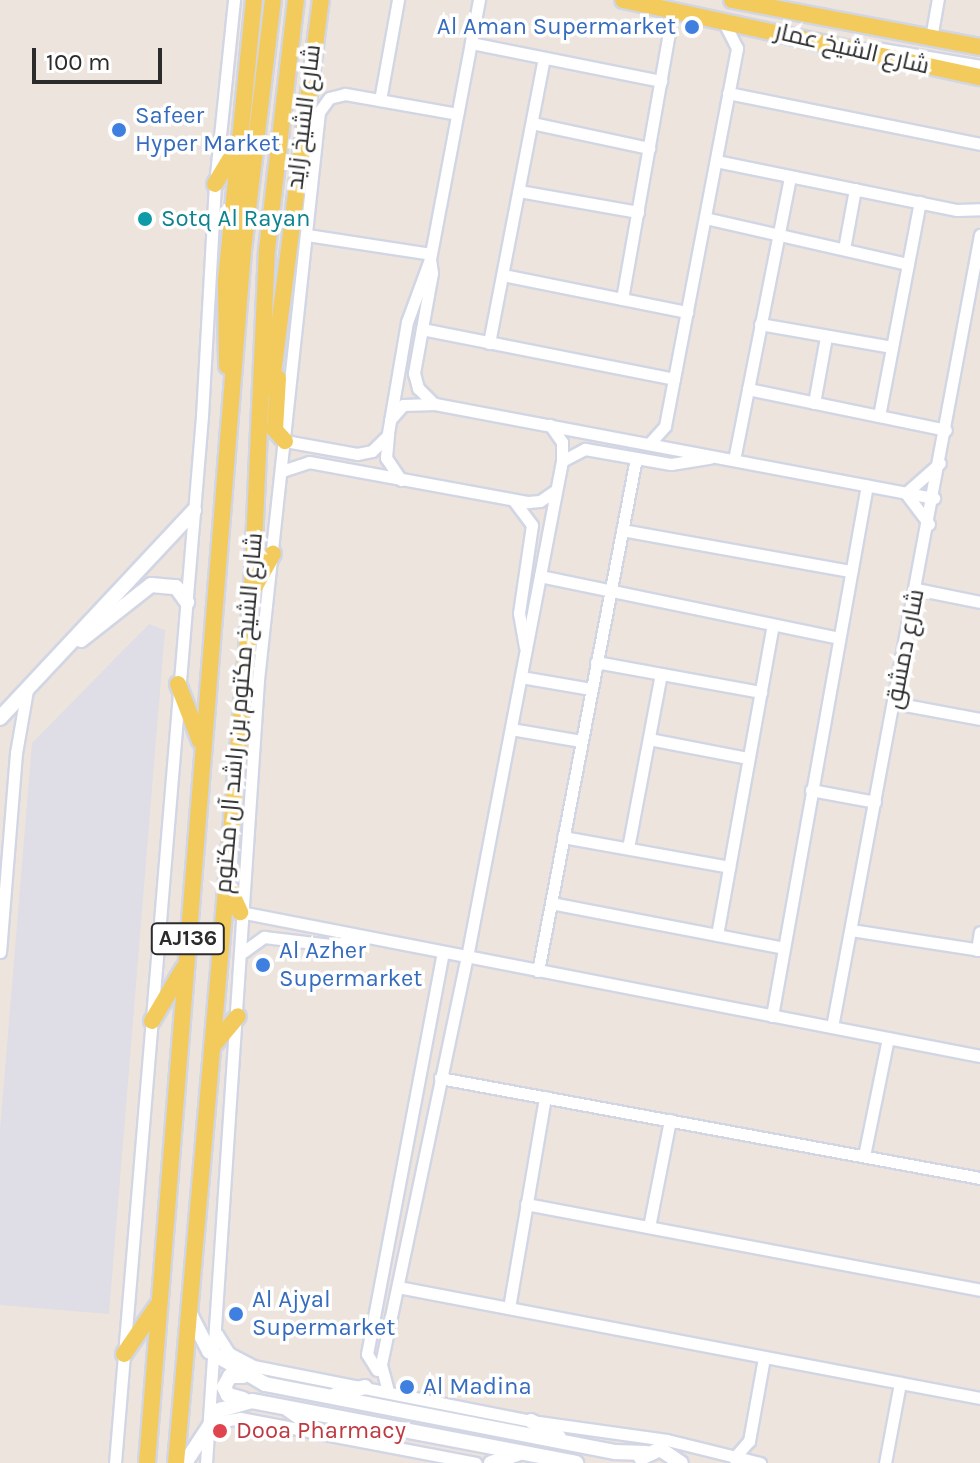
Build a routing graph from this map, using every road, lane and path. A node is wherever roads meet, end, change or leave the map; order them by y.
1 (234, 0) edge
2 (251, 0) edge
3 (273, 0) edge
4 (296, 0) edge
5 (321, 0) edge
6 (398, 0) edge
7 (623, 0) edge
8 (732, 0) edge
9 (938, 0) edge
10 (479, 1) edge
11 (673, 11) junction
12 (724, 22) junction
13 (759, 28) junction
14 (931, 38) junction
15 (471, 43) junction
16 (980, 47) edge
17 (737, 48) junction
18 (863, 50) junction
19 (544, 58) junction
20 (311, 60) junction
21 (980, 66) edge
22 (972, 76) edge
23 (661, 81) junction
24 (980, 88) edge
25 (728, 93) junction
26 (380, 100) junction
27 (457, 114) junction
28 (532, 123) junction
29 (980, 144) edge
30 (237, 148) junction
31 (649, 148) junction
32 (716, 161) junction
33 (790, 176) junction
34 (215, 184) junction
35 (855, 189) junction
36 (519, 191) junction
37 (920, 202) junction
38 (980, 209) edge
39 (638, 212) junction
40 (705, 218) junction
41 (778, 234) junction
42 (307, 235) junction
43 (980, 235) edge
44 (844, 249) junction
45 (430, 256) junction
46 (908, 264) junction
47 (978, 267) edge
48 (287, 269) junction
49 (503, 275) junction
50 (622, 299) junction
51 (687, 312) junction
52 (760, 324) junction
53 (422, 329) junction
54 (826, 337) junction
55 (489, 343) junction
56 (892, 347) junction
57 (674, 379) junction
58 (748, 389) junction
59 (814, 403) junction
60 (435, 404) junction
61 (230, 415) junction
62 (879, 416) junction
63 (262, 425) junction
64 (550, 425) junction
65 (665, 426) junction
66 (389, 427) junction
67 (946, 430) junction
68 (285, 441) junction
69 (649, 444) junction
70 (674, 449) junction
71 (715, 456) junction
72 (636, 458) junction
73 (734, 460) junction
74 (562, 461) junction
75 (940, 462) junction
76 (282, 471) junction
77 (401, 480) junction
78 (867, 485) junction
79 (555, 490) junction
80 (906, 493) junction
81 (934, 498) junction
82 (512, 499) junction
83 (194, 511) junction
84 (929, 524) junction
85 (622, 530) junction
86 (273, 554) junction
87 (851, 571) junction
88 (540, 576) junction
89 (916, 589) junction
90 (252, 591) junction
91 (610, 591) junction
92 (187, 602) junction
93 (980, 602) edge
94 (773, 625) junction
95 (839, 638) junction
96 (525, 647) junction
97 (596, 662) junction
98 (50, 665) junction
99 (661, 674) junction
100 (521, 677) junction
101 (178, 684) junction
102 (28, 689) junction
103 (591, 689) junction
104 (761, 692) junction
105 (894, 703) junction
106 (0, 718) edge
107 (980, 719) edge
108 (511, 729) junction
109 (649, 739) junction
110 (581, 741) junction
111 (748, 758) junction
112 (204, 761) junction
113 (811, 790) junction
114 (875, 802) junction
115 (563, 837) junction
116 (628, 848) junction
117 (225, 859) junction
118 (729, 867) junction
119 (551, 903) junction
120 (240, 912) junction
121 (851, 930) junction
122 (980, 932) edge
123 (717, 935) junction
124 (366, 938) junction
125 (784, 948) junction
126 (978, 950) edge
127 (0, 952) edge
128 (243, 952) junction
129 (443, 953) junction
130 (467, 957) junction
131 (187, 960) junction
132 (538, 971) junction
133 (437, 985) junction
134 (459, 990) junction
135 (837, 1001) junction
136 (238, 1016) junction
137 (772, 1016) junction
138 (152, 1021) junction
139 (809, 1023) junction
140 (832, 1027) junction
141 (856, 1032) junction
142 (888, 1038) junction
143 (210, 1052) junction
144 (980, 1056) edge
145 (440, 1078) junction
146 (545, 1097) junction
147 (670, 1120) junction
148 (864, 1156) junction
149 (980, 1178) edge
150 (526, 1204) junction
151 (649, 1227) junction
152 (398, 1287) junction
153 (980, 1290) edge
154 (161, 1297) junction
155 (509, 1308) junction
156 (188, 1309) junction
157 (217, 1334) junction
158 (124, 1354) junction
159 (215, 1357) junction
160 (764, 1358) junction
161 (379, 1367) junction
162 (244, 1376) junction
163 (900, 1383) junction
164 (365, 1387) junction
165 (388, 1391) junction
166 (329, 1397) junction
167 (980, 1398) edge
168 (252, 1401) junction
169 (285, 1408) junction
170 (531, 1421) junction
171 (209, 1423) junction
172 (322, 1433) junction
173 (749, 1441) junction
174 (570, 1443) junction
175 (519, 1453) junction
176 (642, 1458) edge
177 (734, 1458) junction
178 (682, 1462) edge
179 (115, 1463) edge
180 (147, 1463) edge
181 (176, 1463) edge
182 (185, 1463) edge
183 (206, 1463) edge
184 (476, 1463) edge
185 (491, 1463) edge
186 (576, 1463) edge
187 (759, 1463) edge
188 (885, 1463) edge

1 - 34 street
2 - 30 main road
3 - 61 main road, شارع الشيخ مكتوم بن راشد آل مكتوم / AJ136
4 - 63 main road, شارع الشيخ مكتوم بن راشد آل مكتوم / AJ136
5 - 20 main road
5 - 20 main road, شارع الشيخ زايد
6 - 26 street
7 - 11 main road, شارع الشيخ عمار
8 - 14 main road
9 - 14 street
10 - 15 street
11 - 12 main road, شارع الشيخ عمار
11 - 23 street
12 - 13 main road, شارع الشيخ عمار
12 - 17 street
13 - 17 street
13 - 18 main road, شارع الشيخ عمار
14 - 16 main road
15 - 19 street
15 - 27 street
17 - 25 street
18 - 21 street
18 - 22 main road, شارع الشيخ عمار
19 - 23 street
19 - 28 street
20 - 48 main road, شارع الشيخ زايد
22 - 24 street
23 - 31 street
25 - 29 street
25 - 32 street
26 - 27 street
26 - 42 street
27 - 45 street
28 - 31 street
28 - 36 street
30 - 34 main road
30 - 61 main road
31 - 39 street
32 - 33 street
32 - 40 street
33 - 35 street
33 - 41 street
34 - 83 street
35 - 37 street
35 - 44 street
36 - 39 street
36 - 49 street
37 - 38 street
37 - 46 street
39 - 50 street
40 - 41 street
40 - 51 street
41 - 44 street
41 - 52 street
42 - 45 street
42 - 68 street
43 - 47 street, شارع دمشق
44 - 46 street
45 - 53 street
45 - 66 street
46 - 56 street
47 - 67 street, شارع دمشق
48 - 63 main road, شارع الشيخ زايد
48 - 68 main road
49 - 50 street
49 - 55 street
50 - 51 street
51 - 57 street
52 - 54 street
52 - 58 street
53 - 55 street
53 - 60 street
54 - 56 street
54 - 59 street
55 - 57 street
56 - 62 street
57 - 65 street
58 - 59 street
58 - 73 street
59 - 62 street
60 - 64 street
60 - 66 street
61 - 112 main road, شارع الشيخ مكتوم بن راشد آل مكتوم / AJ136
62 - 67 street
63 - 90 main road, شارع الشيخ مكتوم بن راشد آل مكتوم / AJ136
64 - 69 street
64 - 74 street
65 - 69 street
65 - 70 street
66 - 68 street
66 - 77 street
67 - 75 street, شارع دمشق
68 - 76 street
69 - 70 street
70 - 71 street
71 - 72 street
71 - 73 street
72 - 74 street
72 - 85 street
73 - 78 street
74 - 79 street
75 - 80 street
75 - 81 street, شارع دمشق
76 - 77 street
76 - 86 street
77 - 82 street
78 - 80 street
78 - 87 street
79 - 82 street
79 - 88 street
80 - 81 street
80 - 84 street
81 - 84 street, شارع دمشق
82 - 96 street
83 - 92 street
83 - 98 main road
84 - 89 street, شارع دمشق
85 - 87 street
85 - 91 street
86 - 90 main road
86 - 120 street
87 - 95 street
88 - 91 street
88 - 96 street
89 - 93 street
89 - 105 street, شارع دمشق
90 - 117 main road, شارع الشيخ مكتوم بن راشد آل مكتوم / AJ136
91 - 94 street
91 - 97 street
92 - 98 main road
92 - 101 street
94 - 95 street
94 - 104 street
95 - 113 street
96 - 100 street
97 - 99 street
97 - 103 street
98 - 102 main road
99 - 104 street
99 - 109 street
100 - 103 street
100 - 108 street
101 - 112 main road
101 - 138 street
102 - 106 main road
102 - 127 street
103 - 110 street
104 - 111 street
105 - 107 street
105 - 114 street, شارع دمشق
108 - 110 street
108 - 130 street
109 - 111 street
109 - 116 street
110 - 115 street
111 - 118 street
112 - 131 main road, شارع الشيخ مكتوم بن راشد آل مكتوم / AJ136
113 - 114 street
113 - 125 street
114 - 121 street, شارع دمشق
115 - 116 street
115 - 119 street
116 - 118 street
117 - 120 main road
117 - 143 main road, شارع الشيخ مكتوم بن راشد آل مكتوم / AJ136
118 - 123 street
119 - 123 street
119 - 132 street
120 - 124 street
120 - 128 street
121 - 126 street
121 - 135 street, شارع دمشق
122 - 126 street
123 - 125 street
124 - 128 street
124 - 129 street
125 - 137 street
128 - 136 street
129 - 130 street
129 - 133 street
130 - 132 street
130 - 134 street
131 - 138 main road
131 - 154 main road, شارع الشيخ مكتوم بن راشد آل مكتوم / AJ136
132 - 137 street
133 - 134 street
133 - 161 street
134 - 145 street
135 - 139 street
135 - 140 street, شارع دمشق
135 - 141 street
136 - 143 main road
136 - 157 street
137 - 139 street
138 - 158 street
139 - 140 street
140 - 141 street
141 - 142 street
142 - 144 street
142 - 148 street
143 - 156 main road, شارع الشيخ مكتوم بن راشد آل مكتوم / AJ136
145 - 146 street
145 - 152 street
146 - 147 street
146 - 150 street
147 - 148 street
147 - 151 street
148 - 149 street
150 - 151 street
150 - 155 street
151 - 153 street
152 - 155 street
152 - 161 street
154 - 158 main road
154 - 180 main road, شارع الشيخ مكتوم بن راشد آل مكتوم / AJ136
155 - 160 street
156 - 159 main road
156 - 181 main road, شارع الشيخ مكتوم بن راشد آل مكتوم / AJ136
157 - 159 street
157 - 164 street
158 - 179 street
159 - 162 main road
159 - 171 street
160 - 163 street
160 - 173 street
161 - 164 street
161 - 165 street
162 - 166 main road
162 - 168 main road
163 - 167 street
163 - 188 street
164 - 165 street
164 - 166 main road
165 - 170 street
166 - 174 main road
168 - 169 main road
168 - 171 main road
169 - 172 main road
169 - 175 main road
170 - 174 main road
170 - 177 street
171 - 172 street
171 - 182 main road
171 - 183 street
172 - 184 street
173 - 177 street
173 - 187 street
174 - 176 main road
175 - 185 main road
175 - 186 main road
176 - 178 main road
177 - 187 street

